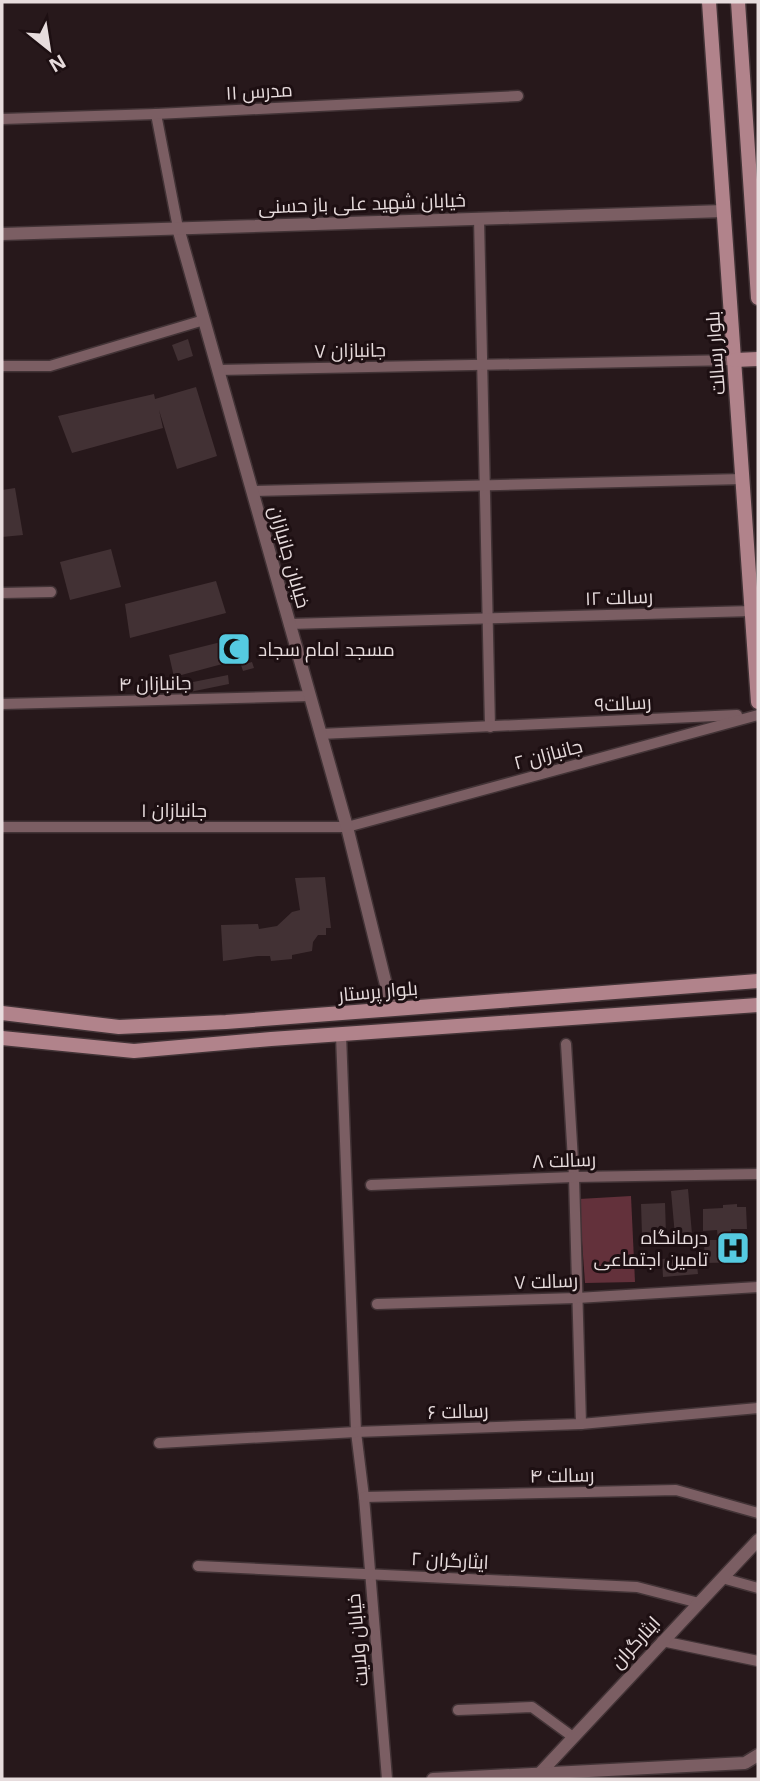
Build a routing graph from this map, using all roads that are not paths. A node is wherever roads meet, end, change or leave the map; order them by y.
1 (709, 2) edge
2 (738, 2) edge
3 (519, 96) dead end
4 (156, 114) junction
5 (2, 119) edge
6 (724, 211) junction
7 (479, 218) junction
8 (178, 228) junction
9 (2, 234) edge
10 (758, 298) edge
11 (204, 320) junction
12 (758, 359) edge
13 (735, 360) junction
14 (482, 365) junction
15 (2, 366) edge
16 (218, 370) junction
17 (743, 479) junction
18 (485, 485) junction
19 (252, 491) junction
20 (51, 592) dead end
21 (2, 593) edge
22 (752, 611) junction
23 (488, 618) junction
24 (289, 624) junction
25 (310, 696) junction
26 (758, 702) edge
27 (2, 705) edge
28 (758, 714) edge
29 (490, 727) junction
30 (320, 734) junction
31 (2, 827) edge
32 (347, 827) junction
33 (758, 981) edge
34 (758, 1005) edge
35 (392, 1009) junction
36 (2, 1013) edge
37 (278, 1018) junction
38 (341, 1035) junction
39 (2, 1038) edge
40 (271, 1039) junction
41 (566, 1044) dead end
42 (758, 1174) edge
43 (574, 1177) junction
44 (371, 1185) dead end
45 (758, 1287) edge
46 (577, 1298) junction
47 (377, 1304) dead end
48 (758, 1408) edge
49 (581, 1424) junction
50 (356, 1432) junction
51 (159, 1443) dead end
52 (364, 1497) junction
53 (758, 1513) edge
54 (758, 1540) edge
55 (198, 1566) dead end
56 (369, 1574) junction
57 (722, 1578) junction
58 (758, 1588) edge
59 (699, 1603) junction
60 (663, 1641) junction
61 (758, 1661) edge
62 (458, 1710) dead end
63 (573, 1737) junction
64 (758, 1755) edge
65 (541, 1772) junction
66 (512, 1777) edge
67 (387, 1779) edge
68 (433, 1779) edge

1 - 6 main road, بلوار رسالت
2 - 10 main road
3 - 4 street, مدرس ۱۱
4 - 5 street, مدرس ۱۱
4 - 8 street, خیابان جانبازان
6 - 7 street, خیابان شهید علی باز حسنی
6 - 13 main road, بلوار رسالت
7 - 8 street, خیابان شهید علی باز حسنی
7 - 14 street
8 - 9 street, خیابان شهید علی باز حسنی
8 - 11 street, خیابان جانبازان
11 - 15 street
11 - 16 street, خیابان جانبازان
12 - 13 main road
13 - 14 street, جانبازان ۷
13 - 17 main road, بلوار رسالت
14 - 16 street, جانبازان ۷
14 - 18 street
16 - 19 street, خیابان جانبازان
17 - 18 street
17 - 22 main road, بلوار رسالت
18 - 19 street
18 - 23 street
19 - 24 street, خیابان جانبازان
20 - 21 street
22 - 23 street, رسالت ۱۲
22 - 26 main road, بلوار رسالت
23 - 24 street, رسالت ۱۲
23 - 29 street
24 - 25 street, خیابان جانبازان
25 - 27 street, جانبازان ۴
25 - 30 street, خیابان جانبازان
28 - 29 street, رسالت۹
28 - 32 street, جانبازان ۲
29 - 30 street, رسالت۹
30 - 32 street, خیابان جانبازان
31 - 32 street, جانبازان ۱
32 - 35 street, خیابان جانبازان
33 - 35 main road, بلوار پرستار
34 - 38 main road
35 - 37 main road, بلوار پرستار
36 - 37 main road, بلوار پرستار
37 - 40 main road
38 - 40 main road
38 - 50 street, خیابان ولایت
39 - 40 main road
41 - 43 street
42 - 43 street, رسالت ۸
43 - 44 street, رسالت ۸
43 - 46 street
45 - 46 street, رسالت ۷
46 - 47 street, رسالت ۷
46 - 49 street
48 - 49 street, رسالت ۶
49 - 50 street, رسالت ۶
50 - 51 street, رسالت ۶
50 - 52 street, خیابان ولایت
52 - 53 street, رسالت ۴
52 - 56 street, خیابان ولایت
54 - 57 street, ایثارگران
55 - 56 street, ایثارگران ۲
56 - 59 street, ایثارگران ۲
56 - 67 street, خیابان ولایت
57 - 58 street
57 - 59 street, ایثارگران
59 - 60 street, ایثارگران
60 - 61 street
60 - 63 street, ایثارگران
62 - 63 street
63 - 65 street, ایثارگران
64 - 65 street
65 - 66 street
66 - 68 street

